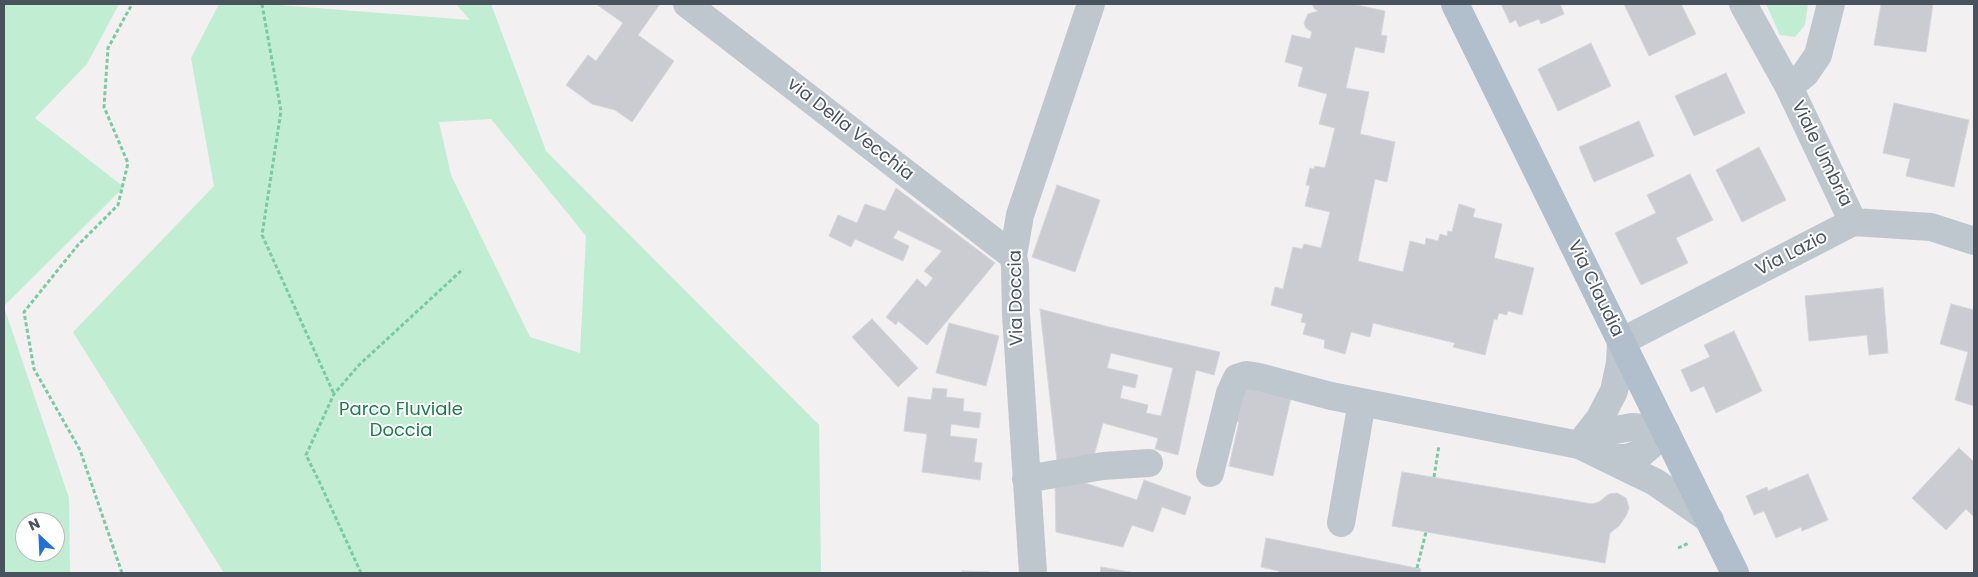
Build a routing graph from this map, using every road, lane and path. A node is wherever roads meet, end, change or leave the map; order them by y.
1 (132, 4) edge
2 (262, 4) edge
3 (686, 4) edge
4 (1091, 4) edge
5 (1455, 4) edge
6 (1743, 4) edge
7 (1831, 4) edge
8 (1789, 87) junction
9 (1853, 222) junction
10 (1974, 241) edge
11 (1012, 256) junction
12 (463, 269) dead end
13 (1621, 342) junction
14 (334, 394) junction
15 (1362, 402) junction
16 (1666, 432) junction
17 (1583, 440) junction
18 (1608, 458) junction
19 (1149, 463) dead end
20 (1210, 473) dead end
21 (1026, 479) junction
22 (1710, 520) junction
23 (1341, 523) dead end
24 (1426, 532) dead end
25 (1417, 568) dead end
26 (122, 573) edge
27 (361, 573) edge
28 (1032, 573) edge
29 (1735, 573) edge

1 - 26 path
2 - 14 path
3 - 11 street, via Della Vecchia
4 - 11 street, Via Doccia
5 - 13 main road, Via Claudia
6 - 8 street, Viale Umbria
7 - 8 street, Viale Umbria
8 - 9 street, Viale Umbria
9 - 10 street
9 - 13 street, Via Lazio
11 - 21 street, Via Doccia
12 - 14 path
13 - 16 main road, Via Claudia
13 - 17 street
14 - 27 path
15 - 17 street
15 - 20 street
15 - 23 street
16 - 17 street
16 - 18 street
16 - 22 main road, Via Claudia
17 - 18 street
18 - 22 street
19 - 21 street
21 - 28 street, Via Doccia
22 - 29 main road, Via Claudia
24 - 25 path

